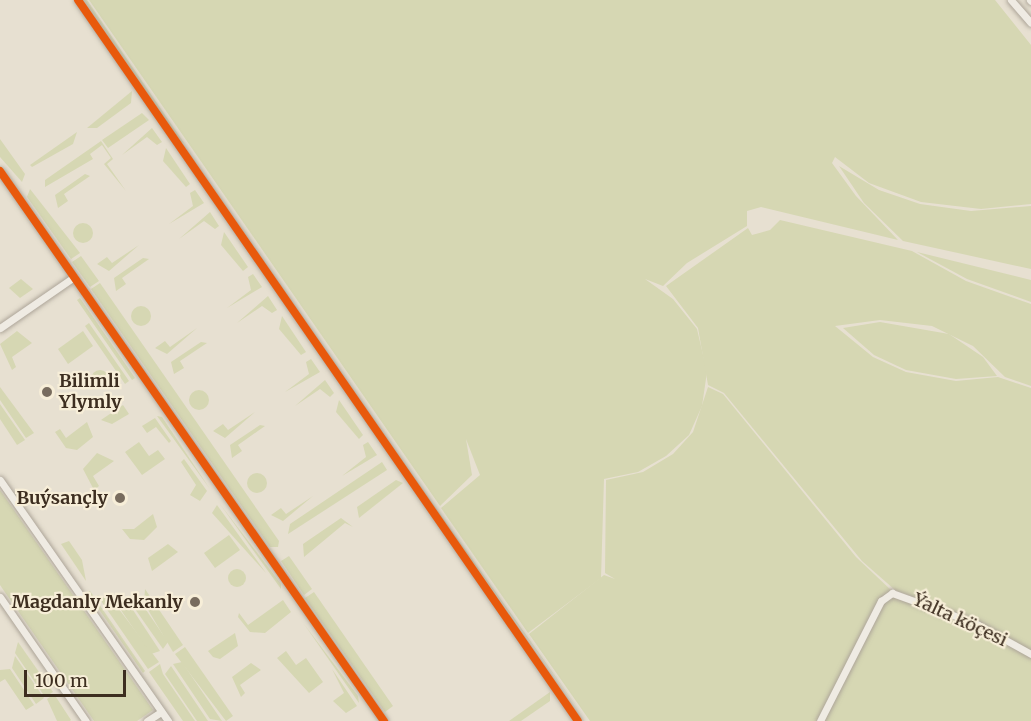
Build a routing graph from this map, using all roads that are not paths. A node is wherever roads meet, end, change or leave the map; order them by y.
1 (78, 0) edge
2 (1011, 0) edge
3 (1031, 23) edge
4 (0, 171) edge
5 (74, 277) junction
6 (0, 328) edge
7 (0, 480) edge
8 (0, 597) edge
9 (1031, 654) edge
10 (161, 712) junction
11 (86, 721) edge
12 (147, 721) edge
13 (168, 721) edge
14 (384, 721) edge
15 (578, 721) edge
16 (820, 721) edge

1 - 15 street
2 - 3 street
4 - 5 street
5 - 6 street
5 - 14 street
7 - 10 street
8 - 11 street
9 - 16 street, Ýalta köçesi
10 - 12 street
10 - 13 street

